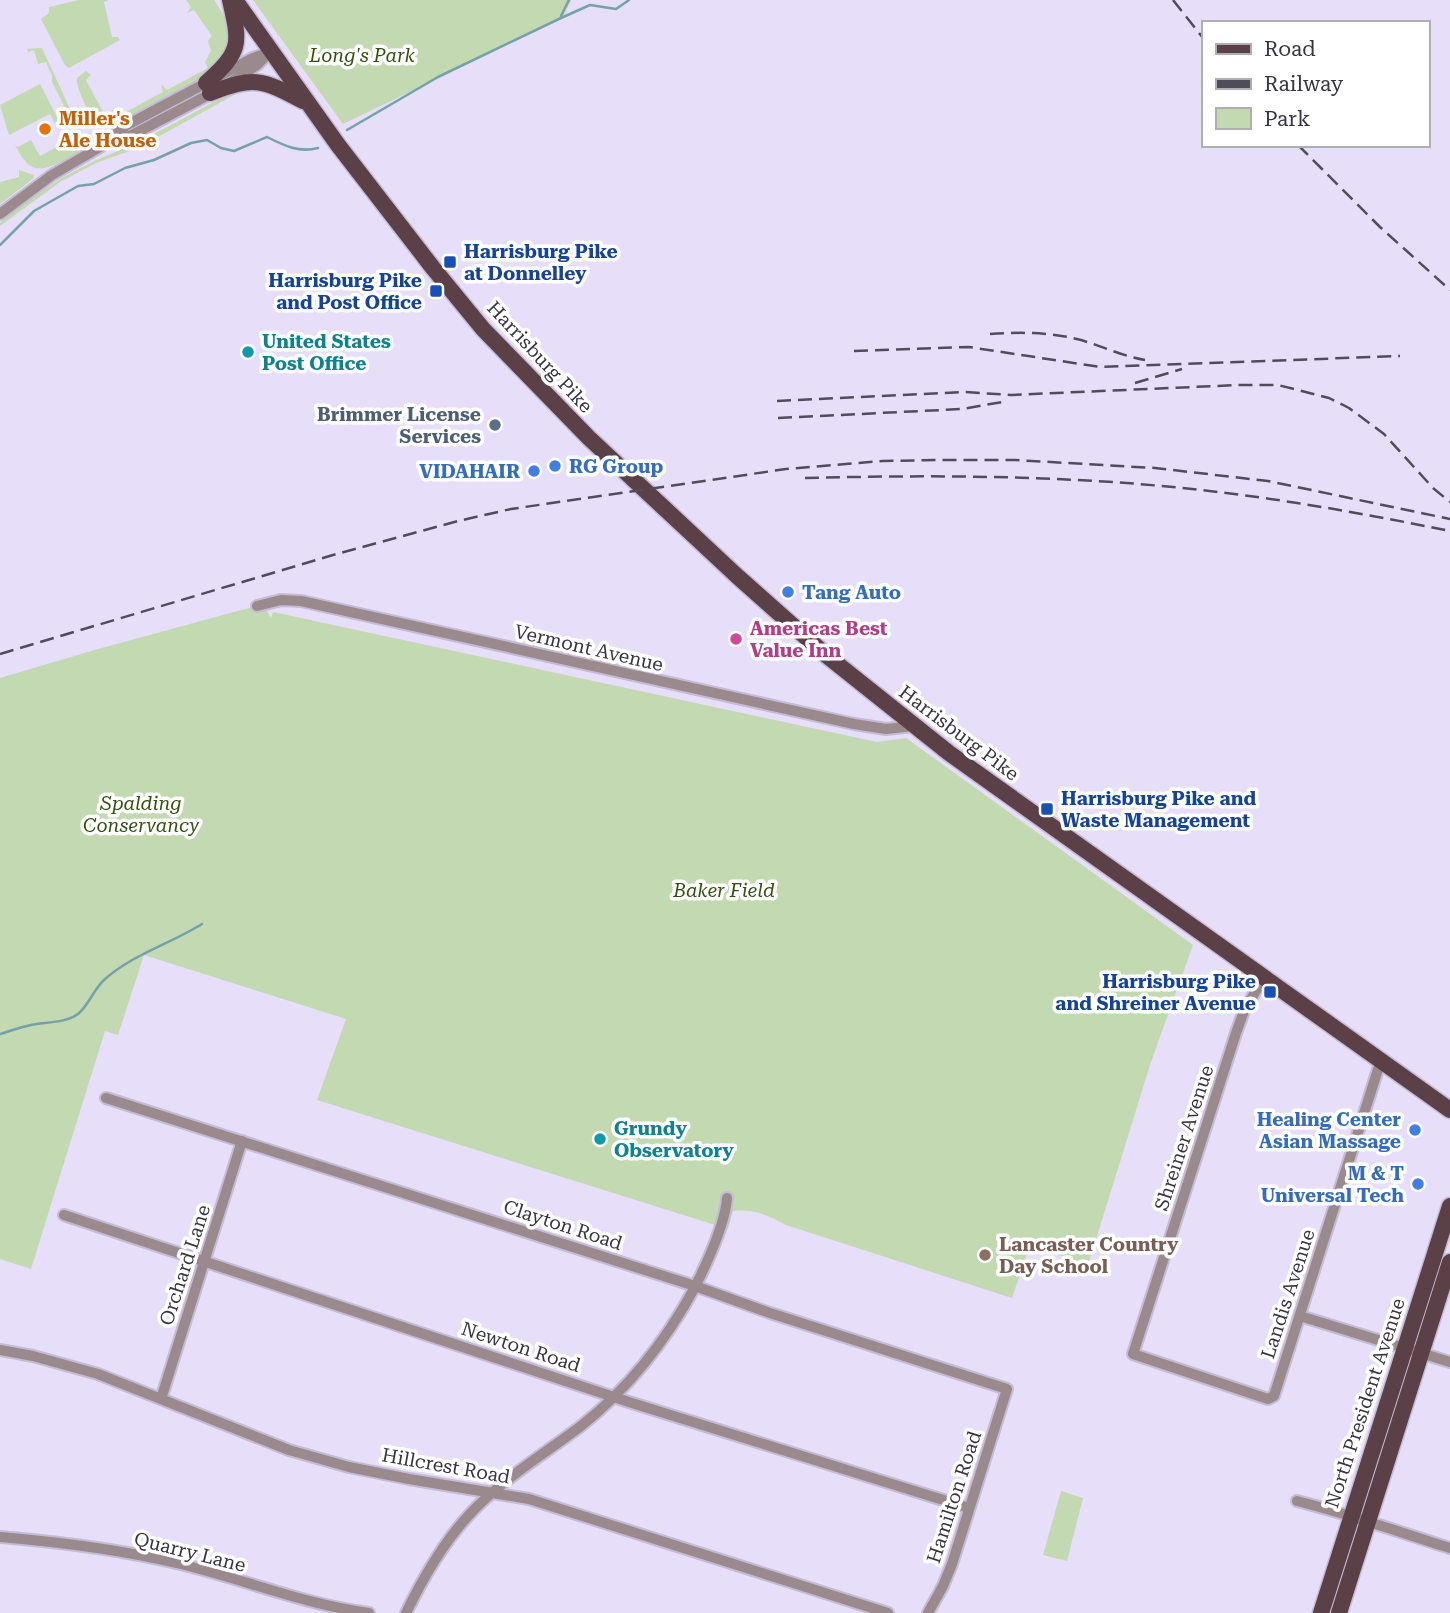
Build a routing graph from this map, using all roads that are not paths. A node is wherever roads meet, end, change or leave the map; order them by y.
1 (230, 0) edge
2 (236, 0) edge
3 (270, 52) junction
4 (208, 88) junction
5 (306, 102) junction
6 (0, 214) edge
7 (257, 606) dead end
8 (914, 726) junction
9 (1264, 977) junction
10 (1381, 1060) junction
11 (106, 1098) dead end
12 (1450, 1110) edge
13 (242, 1141) junction
14 (727, 1198) dead end
15 (1449, 1207) edge
16 (64, 1215) dead end
17 (204, 1262) junction
18 (1450, 1262) edge
19 (695, 1286) junction
20 (1300, 1317) junction
21 (1404, 1348) junction
22 (0, 1350) edge
23 (1421, 1353) junction
24 (1133, 1354) joint
25 (1450, 1362) edge
26 (1007, 1389) joint
27 (615, 1395) junction
28 (160, 1399) junction
29 (493, 1491) junction
30 (1297, 1501) dead end
31 (970, 1508) junction
32 (1352, 1515) junction
33 (1368, 1522) junction
34 (0, 1537) edge
35 (1450, 1548) edge
36 (369, 1613) edge
37 (407, 1613) edge
38 (888, 1613) edge
39 (928, 1613) edge
40 (1321, 1613) edge
41 (1339, 1613) edge

1 - 4 main road
2 - 3 main road, Harrisburg Pike
3 - 4 street
3 - 5 main road, Harrisburg Pike
4 - 5 main road
4 - 6 street
5 - 8 main road, Harrisburg Pike
7 - 8 street, Vermont Avenue
8 - 9 main road, Harrisburg Pike
9 - 10 main road, Harrisburg Pike
9 - 24 street, Shreiner Avenue
10 - 12 main road, Harrisburg Pike
10 - 20 street, Landis Avenue
11 - 13 street, Clayton Road
13 - 17 street, Orchard Lane
13 - 19 street, Clayton Road
14 - 19 street
15 - 21 main road, North President Avenue
16 - 17 street, Newton Road
17 - 27 street, Newton Road
17 - 28 street, Orchard Lane
18 - 23 main road, North President Avenue
19 - 26 street, Clayton Road
19 - 27 street
20 - 21 street
20 - 24 street, Landis Avenue
21 - 23 street
21 - 32 main road, North President Avenue
22 - 28 street, Hillcrest Road
23 - 25 street
23 - 33 main road, North President Avenue
26 - 31 street, Hamilton Road
27 - 29 street
27 - 31 street, Newton Road
28 - 29 street, Hillcrest Road
29 - 37 street
29 - 38 street, Hillcrest Road
30 - 32 street
31 - 39 street, Hamilton Road
32 - 33 street
32 - 40 main road, North President Avenue
33 - 35 street
33 - 41 main road, North President Avenue
34 - 36 street, Quarry Lane

